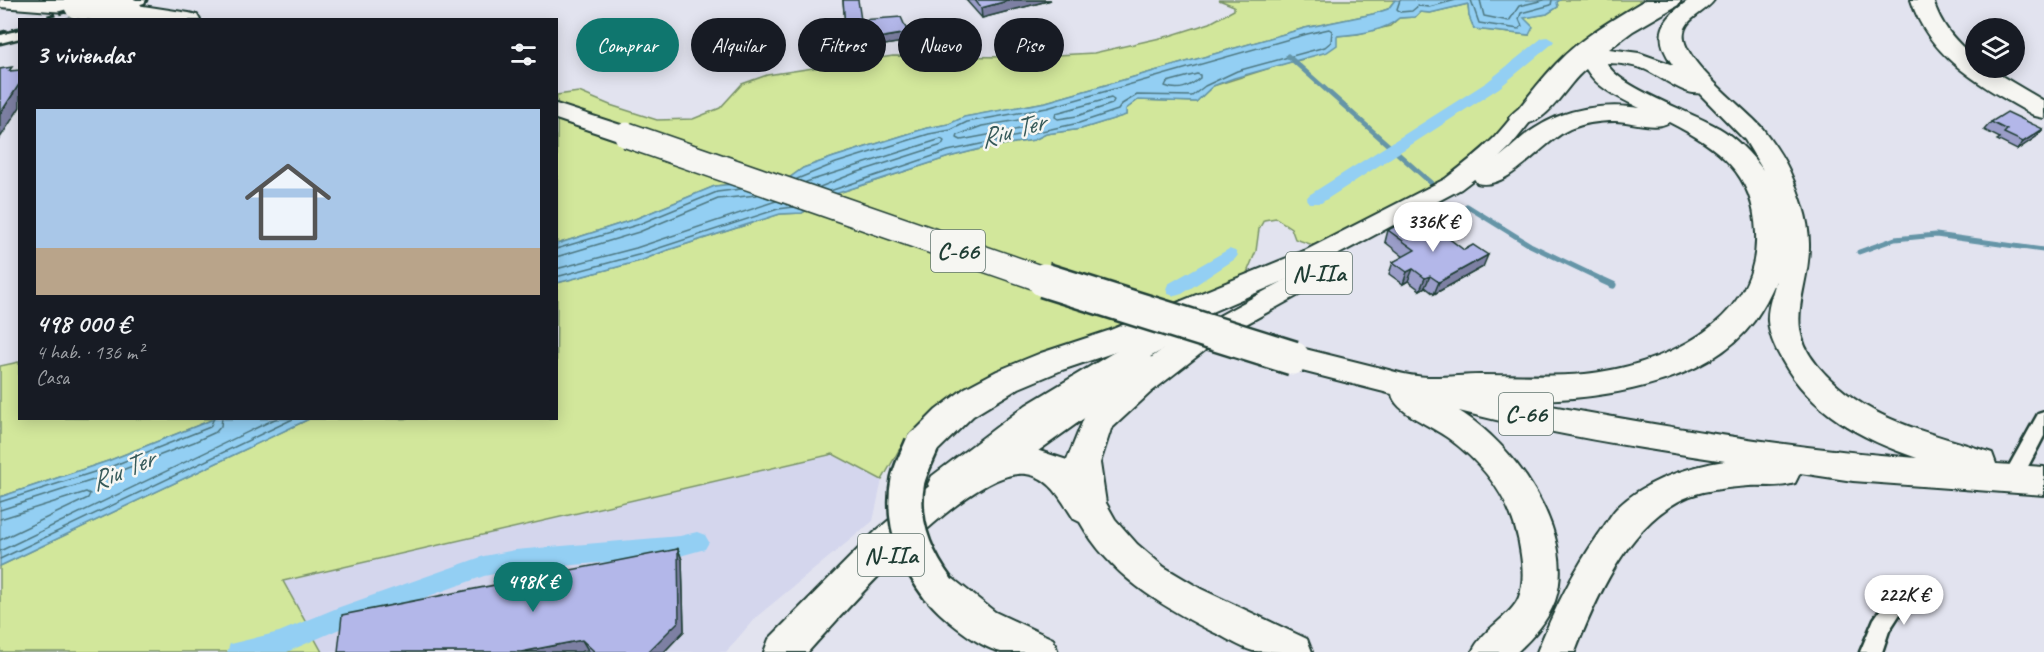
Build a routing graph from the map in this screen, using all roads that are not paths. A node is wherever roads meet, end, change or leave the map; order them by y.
1 (0, 0) edge
2 (1658, 0) edge
3 (1670, 0) edge
4 (1681, 0) edge
5 (1703, 0) edge
6 (1923, 0) edge
7 (1941, 0) edge
8 (135, 6) edge
9 (82, 18) edge
10 (181, 18) edge
11 (18, 34) edge
12 (0, 39) edge
13 (1965, 44) edge
14 (1593, 58) junction
15 (2008, 78) edge
16 (2044, 100) edge
17 (2044, 111) edge
18 (558, 112) edge
19 (1521, 118) junction
20 (1739, 119) junction
21 (1745, 166) junction
22 (1486, 177) junction
23 (1304, 261) junction
24 (1197, 340) junction
25 (1401, 386) junction
26 (2044, 419) edge
27 (995, 467) junction
28 (1853, 467) junction
29 (2035, 477) edge
30 (1103, 530) junction
31 (1908, 586) dead end
32 (1572, 612) junction
33 (767, 652) edge
34 (783, 652) edge
35 (796, 652) edge
36 (1039, 652) edge
37 (1293, 652) edge
38 (1491, 652) edge
39 (1544, 652) edge
40 (1557, 652) edge
41 (1871, 652) edge

1 - 8 highway, bridge
2 - 19 main road, N-IIa
3 - 14 highway
4 - 14 main road, N-IIa
5 - 20 highway
6 - 17 highway
7 - 13 highway
8 - 9 street
8 - 10 highway
11 - 12 street
14 - 19 highway
14 - 20 highway
14 - 21 highway
14 - 22 main road, N-IIa
15 - 16 highway
18 - 25 highway, C-66, bridge
19 - 23 main road, N-IIa
20 - 29 highway
21 - 22 highway
21 - 25 highway
22 - 24 main road, N-IIa
23 - 33 main road, N-IIa
23 - 36 highway, bridge
24 - 27 main road, N-IIa
24 - 30 highway
25 - 28 highway, C-66
25 - 38 highway
26 - 29 street
27 - 30 highway
27 - 34 highway
27 - 35 main road, N-IIa
28 - 29 highway, C-66
28 - 32 highway
30 - 37 highway
31 - 41 street
32 - 39 highway
32 - 40 highway

